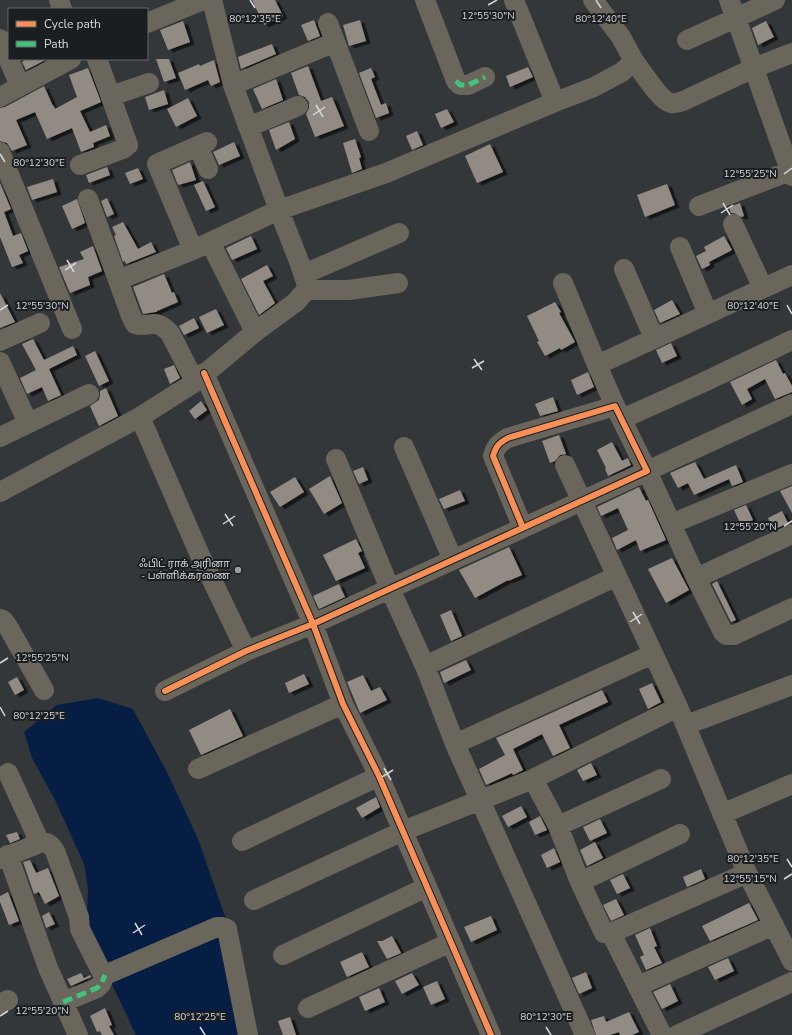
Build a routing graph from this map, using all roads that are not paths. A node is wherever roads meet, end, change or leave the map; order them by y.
1 (203, 0) edge
2 (212, 0) edge
3 (425, 0) edge
4 (514, 0) edge
5 (593, 0) edge
6 (729, 0) edge
7 (775, 0) edge
8 (736, 18) junction
9 (148, 23) edge
10 (328, 23) dead end
11 (0, 39) edge
12 (687, 40) dead end
13 (336, 42) junction
14 (792, 53) edge
15 (8, 58) edge
16 (9, 60) edge
17 (69, 60) edge
18 (96, 60) edge
19 (634, 61) junction
20 (754, 68) junction
21 (485, 77) dead end
22 (149, 83) dead end
23 (233, 85) junction
24 (20, 86) junction
25 (111, 96) junction
26 (0, 97) edge
27 (555, 102) junction
28 (298, 106) dead end
29 (248, 127) junction
30 (369, 131) dead end
31 (787, 147) edge
32 (0, 152) edge
33 (80, 165) dead end
34 (208, 169) dead end
35 (791, 174) edge
36 (88, 199) dead end
37 (699, 206) dead end
38 (279, 210) junction
39 (733, 224) dead end
40 (399, 233) dead end
41 (202, 246) junction
42 (680, 247) dead end
43 (624, 269) dead end
44 (792, 275) edge
45 (118, 280) junction
46 (305, 282) junction
47 (398, 283) dead end
48 (563, 283) dead end
49 (763, 288) junction
50 (708, 314) junction
51 (40, 323) dead end
52 (72, 329) dead end
53 (255, 332) junction
54 (654, 338) junction
55 (792, 340) edge
56 (0, 342) edge
57 (0, 362) edge
58 (597, 365) junction
59 (200, 377) junction
60 (89, 394) dead end
61 (792, 404) edge
62 (619, 412) junction
63 (140, 417) junction
64 (28, 423) junction
65 (0, 437) edge
66 (404, 448) dead end
67 (336, 459) dead end
68 (565, 465) dead end
69 (647, 471) junction
70 (792, 474) edge
71 (2, 486) edge
72 (581, 501) junction
73 (671, 524) junction
74 (523, 528) junction
75 (792, 534) edge
76 (452, 560) junction
77 (617, 576) junction
78 (696, 578) junction
79 (390, 589) junction
80 (792, 608) edge
81 (0, 619) edge
82 (313, 624) junction
83 (246, 651) junction
84 (653, 654) junction
85 (425, 666) junction
86 (792, 685) edge
87 (44, 690) dead end
88 (165, 691) dead end
89 (342, 704) junction
90 (682, 716) junction
91 (455, 744) junction
92 (198, 769) dead end
93 (8, 773) dead end
94 (378, 776) junction
95 (533, 778) junction
96 (660, 779) dead end
97 (792, 784) edge
98 (481, 800) junction
99 (722, 814) junction
100 (558, 826) junction
101 (403, 831) junction
102 (680, 834) dead end
103 (242, 841) dead end
104 (40, 843) junction
105 (4, 857) edge
106 (747, 873) junction
107 (580, 882) junction
108 (427, 887) junction
109 (254, 900) dead end
110 (774, 925) junction
111 (611, 933) junction
112 (451, 942) junction
113 (282, 955) dead end
114 (792, 961) edge
115 (105, 975) junction
116 (792, 982) edge
117 (638, 986) junction
118 (63, 1002) junction
119 (308, 1008) dead end
120 (78, 1035) edge
121 (248, 1035) edge
122 (491, 1035) edge
123 (585, 1035) edge
124 (662, 1035) edge
125 (677, 1035) edge

1 - 9 street
2 - 23 street
3 - 21 street
4 - 27 street
5 - 19 street
6 - 8 street
7 - 8 street
8 - 12 street
8 - 20 street
10 - 13 street
11 - 15 street
13 - 23 street
13 - 30 street
14 - 20 street
16 - 24 street
17 - 24 street
18 - 25 street
19 - 20 street
19 - 27 street
20 - 31 street
22 - 25 street
23 - 29 street
24 - 26 street
25 - 33 street
27 - 38 street
28 - 29 street
29 - 38 street
31 - 35 street
32 - 52 street
34 - 41 street
35 - 37 street
36 - 45 street
38 - 41 street
38 - 46 street
39 - 49 street
40 - 46 street
41 - 45 street
41 - 53 street
42 - 50 street
43 - 54 street
44 - 49 street
45 - 59 street
46 - 47 street
46 - 53 street
48 - 58 street
49 - 50 street
50 - 54 street
51 - 56 street
53 - 59 street
54 - 58 street
55 - 62 street
57 - 64 street
58 - 62 street
59 - 63 street
59 - 82 street
60 - 64 street
61 - 69 street
62 - 69 street
62 - 74 street
63 - 71 street
63 - 83 street
64 - 65 street
66 - 76 street
67 - 79 street
68 - 72 street
69 - 72 street
69 - 73 street
70 - 73 street
72 - 74 street
72 - 77 street
73 - 78 street
74 - 76 street
75 - 78 street
76 - 79 street
77 - 84 street
77 - 85 street
78 - 80 street
79 - 82 street
79 - 85 street
81 - 87 street
82 - 83 street
82 - 89 street
83 - 88 street
84 - 90 street
84 - 91 street
85 - 91 street
86 - 90 street
89 - 92 street
89 - 94 street
90 - 95 street
90 - 99 street
91 - 98 street
93 - 104 street
94 - 101 street
94 - 103 street
95 - 98 street
95 - 100 street
96 - 100 street
97 - 99 street
98 - 101 street
98 - 123 street
99 - 106 street
100 - 107 street
101 - 108 street
101 - 109 street
102 - 107 street
104 - 105 street
104 - 115 street
105 - 118 street
106 - 110 street
106 - 111 street
107 - 111 street
108 - 112 street
108 - 113 street
110 - 114 street
110 - 117 street
111 - 117 street
112 - 119 street
112 - 122 street
115 - 118 street
115 - 121 street
116 - 125 street
117 - 124 street
118 - 120 street

